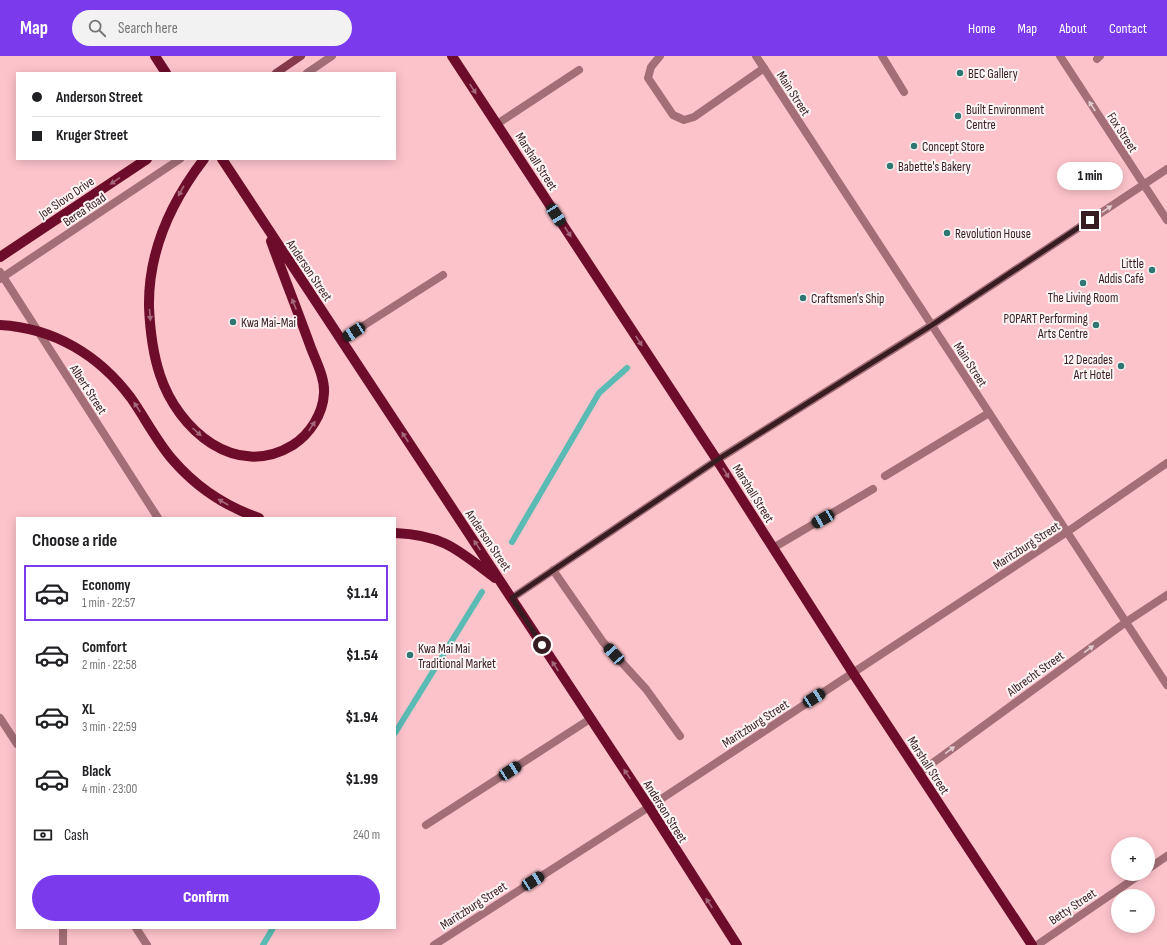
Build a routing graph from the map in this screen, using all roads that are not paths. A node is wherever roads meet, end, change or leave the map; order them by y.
1 (155, 56) edge
2 (302, 56) edge
3 (332, 56) edge
4 (452, 56) edge
5 (660, 56) edge
6 (756, 56) edge
7 (882, 56) edge
8 (1060, 56) edge
9 (764, 68) junction
10 (579, 70) dead end
11 (165, 72) edge
12 (278, 72) edge
13 (308, 72) edge
14 (904, 92) dead end
15 (497, 124) junction
16 (146, 160) edge
17 (178, 160) edge
18 (203, 160) edge
19 (223, 160) edge
20 (1167, 169) edge
21 (1143, 184) junction
22 (1167, 220) edge
23 (265, 226) junction
24 (0, 258) edge
25 (443, 275) dead end
26 (1, 276) edge
27 (0, 324) edge
28 (932, 325) junction
29 (341, 340) junction
30 (989, 413) junction
31 (717, 460) junction
32 (1167, 463) edge
33 (886, 476) dead end
34 (873, 489) dead end
35 (157, 517) edge
36 (256, 517) edge
37 (1067, 532) junction
38 (396, 534) edge
39 (773, 548) junction
40 (553, 570) junction
41 (502, 583) junction
42 (1167, 595) edge
43 (512, 598) junction
44 (1126, 622) junction
45 (853, 673) junction
46 (1167, 685) edge
47 (0, 718) edge
48 (590, 719) junction
49 (680, 736) dead end
50 (16, 742) edge
51 (919, 773) junction
52 (649, 807) junction
53 (426, 825) dead end
54 (1167, 856) edge
55 (1155, 864) edge
56 (1131, 881) edge
57 (63, 929) edge
58 (137, 929) edge
59 (444, 942) edge
60 (63, 945) edge
61 (147, 945) edge
62 (434, 945) edge
63 (737, 945) edge
64 (1032, 945) edge
65 (1037, 945) edge

1 - 11 main road
2 - 12 main road
3 - 13 street
4 -> 15 main road, Marshall Street
5 - 9 street
6 - 9 street, Main Street
7 - 14 street
21 -> 8 street, Fox Street
9 - 28 street, Main Street
10 - 15 street
15 -> 31 main road, Marshall Street
16 -> 24 main road, Joe Slovo Drive
17 - 26 street, Berea Road
18 -> 23 main road
19 - 23 main road, Anderson Street
20 - 21 street
21 - 22 street, Fox Street
28 -> 21 street
23 - 29 main road, Anderson Street
25 - 29 street
26 - 35 street, Albert Street
36 -> 27 main road
28 - 30 street, Main Street
28 - 31 street
41 -> 29 main road, Anderson Street
30 - 33 street
30 - 37 street, Main Street
31 -> 39 main road, Marshall Street
31 - 40 street
32 - 37 street, Maritzburg Street
34 - 39 street
37 - 44 street, Main Street
37 - 45 street, Maritzburg Street
38 - 41 main road
39 - 45 main road, Marshall Street
40 - 43 street
40 - 49 street
41 - 43 main road, Anderson Street
42 - 44 street, Albrecht Street
48 -> 43 main road, Anderson Street
44 - 46 street, Main Street
51 -> 44 street, Albrecht Street
45 - 51 main road, Marshall Street
45 - 52 street, Maritzburg Street
47 - 50 street
52 -> 48 main road, Anderson Street
48 - 53 street
51 - 64 main road, Marshall Street
52 - 59 street, Maritzburg Street
63 -> 52 main road, Anderson Street
54 - 55 street
56 - 65 street, Betty Street
57 - 60 street
58 - 61 street
59 - 62 street, Maritzburg Street

